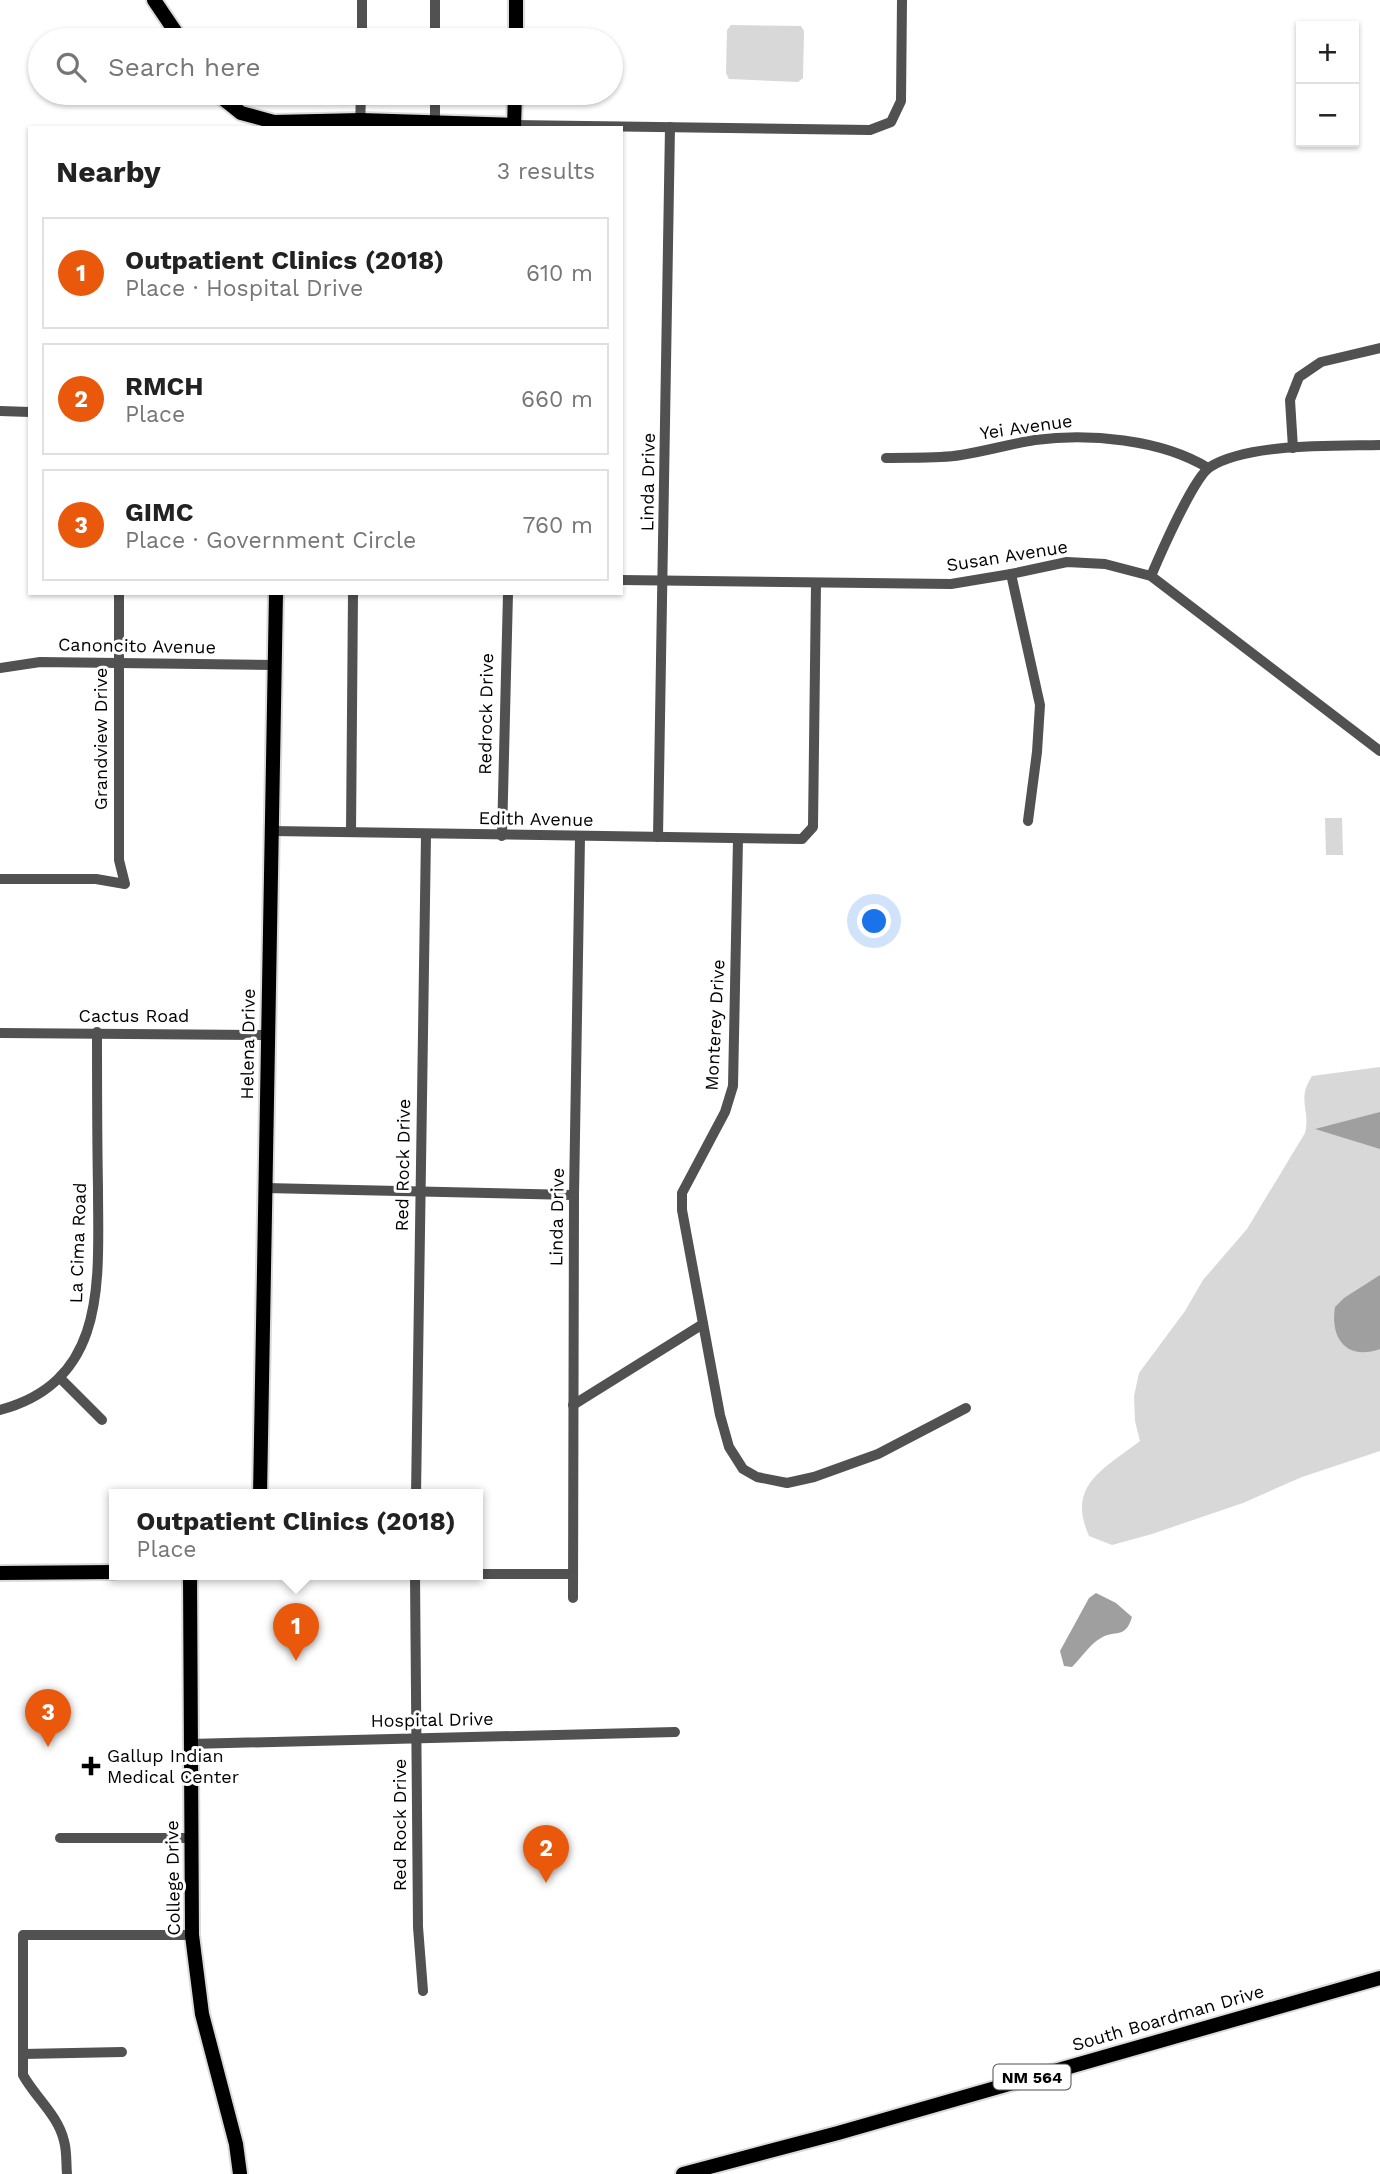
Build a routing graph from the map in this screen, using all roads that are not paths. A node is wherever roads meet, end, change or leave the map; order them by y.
1 (154, 0) edge
2 (362, 0) edge
3 (435, 0) edge
4 (516, 0) edge
5 (902, 0) edge
6 (173, 28) edge
7 (362, 28) edge
8 (435, 28) edge
9 (516, 28) edge
10 (231, 105) edge
11 (361, 105) edge
12 (435, 105) edge
13 (515, 105) edge
14 (435, 121) junction
15 (360, 124) edge
16 (501, 126) edge
17 (514, 126) edge
18 (623, 127) edge
19 (670, 127) junction
20 (1380, 348) edge
21 (0, 411) edge
22 (28, 412) edge
23 (1380, 445) edge
24 (1293, 448) junction
25 (886, 458) dead end
26 (1208, 468) junction
27 (1012, 574) junction
28 (1151, 576) junction
29 (623, 580) edge
30 (664, 581) junction
31 (816, 584) junction
32 (119, 595) edge
33 (276, 595) edge
34 (353, 595) edge
35 (508, 595) edge
36 (119, 662) junction
37 (274, 665) junction
38 (0, 668) edge
39 (1380, 751) edge
40 (1028, 821) dead end
41 (271, 831) junction
42 (351, 832) junction
43 (426, 835) junction
44 (502, 836) junction
45 (580, 837) junction
46 (658, 837) junction
47 (738, 839) junction
48 (0, 879) edge
49 (97, 1032) junction
50 (0, 1033) edge
51 (268, 1035) junction
52 (265, 1188) junction
53 (420, 1192) junction
54 (574, 1195) junction
55 (703, 1324) junction
56 (60, 1378) junction
57 (573, 1405) junction
58 (966, 1408) dead end
59 (0, 1410) edge
60 (102, 1420) dead end
61 (260, 1489) edge
62 (416, 1489) edge
63 (109, 1572) edge
64 (0, 1573) edge
65 (483, 1574) edge
66 (573, 1574) junction
67 (190, 1580) edge
68 (415, 1580) edge
69 (573, 1598) dead end
70 (675, 1732) dead end
71 (417, 1738) junction
72 (190, 1744) junction
73 (60, 1838) dead end
74 (191, 1838) junction
75 (192, 1935) junction
76 (1380, 1978) edge
77 (423, 1991) dead end
78 (122, 2052) dead end
79 (23, 2054) junction
80 (67, 2174) edge
81 (240, 2174) edge
82 (684, 2174) edge

1 - 6 main road
2 - 7 street
3 - 8 street
4 - 9 main road
5 - 19 street
10 - 15 main road
11 - 15 street
12 - 14 street
13 - 17 main road
14 - 15 main road
14 - 16 main road
18 - 19 street
19 - 30 street, Linda Drive
20 - 24 street
21 - 22 street
23 - 24 street
24 - 26 street
25 - 26 street, Yei Avenue
26 - 28 street
27 - 28 street, Susan Avenue
27 - 31 street, Susan Avenue
27 - 40 street
28 - 39 street, Susan Avenue
29 - 30 street, Susan Avenue
30 - 31 street, Susan Avenue
30 - 46 street, Linda Drive
31 - 47 street, Edith Avenue
32 - 36 street, Grandview Drive
33 - 37 main road, Helena Drive
34 - 42 street
35 - 44 street, Redrock Drive
36 - 37 street, Canoncito Avenue
36 - 38 street, Canoncito Avenue
36 - 48 street, Grandview Drive
37 - 41 main road, Helena Drive
41 - 42 street, Edith Avenue
41 - 51 main road, Helena Drive
42 - 43 street, Edith Avenue
43 - 44 street, Edith Avenue
43 - 53 street, Red Rock Drive
44 - 45 street, Edith Avenue
45 - 46 street, Edith Avenue
45 - 54 street, Linda Drive
46 - 47 street, Edith Avenue
47 - 55 street, Monterey Drive
49 - 50 street, Cactus Road
49 - 51 street, Cactus Road
49 - 56 street, La Cima Road
51 - 52 main road, Helena Drive
52 - 53 street
52 - 61 main road, Helena Drive
53 - 54 street
53 - 62 street, Red Rock Drive
54 - 57 street, Linda Drive
55 - 57 street
55 - 58 street, Monterey Drive
56 - 59 street, La Cima Road
56 - 60 street
57 - 66 street, Linda Drive
63 - 64 main road
65 - 66 street
66 - 69 street, Linda Drive
67 - 72 main road, College Drive
68 - 71 street, Red Rock Drive
70 - 71 street, Hospital Drive
71 - 72 street, Hospital Drive
71 - 77 street, Red Rock Drive
72 - 74 main road, College Drive
73 - 74 street
74 - 75 main road, College Drive
75 - 79 street
75 - 81 main road, College Drive
76 - 82 main road, South Boardman Drive / NM 564
78 - 79 street
79 - 80 street

